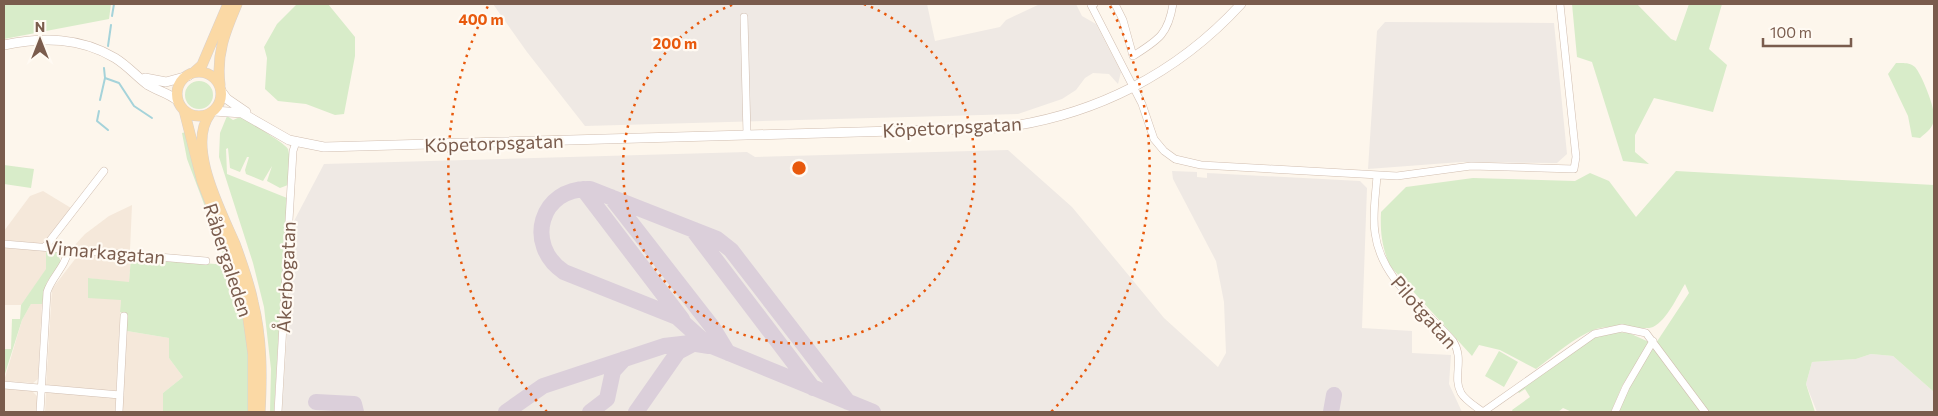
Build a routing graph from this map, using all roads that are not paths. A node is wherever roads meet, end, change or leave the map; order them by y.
1 (228, 4) edge
2 (237, 4) edge
3 (1115, 4) edge
4 (1173, 4) edge
5 (1241, 4) edge
6 (1560, 4) edge
7 (1092, 5) edge
8 (744, 17) dead end
9 (4, 45) edge
10 (137, 74) junction
11 (190, 75) junction
12 (1134, 87) junction
13 (221, 89) junction
14 (181, 106) junction
15 (212, 113) junction
16 (249, 116) junction
17 (747, 135) junction
18 (296, 142) junction
19 (104, 171) dead end
20 (1377, 175) junction
21 (4, 244) edge
22 (45, 247) junction
23 (68, 249) junction
24 (206, 261) dead end
25 (124, 316) dead end
26 (1653, 341) junction
27 (4, 385) edge
28 (42, 388) junction
29 (120, 394) junction
30 (40, 412) edge
31 (119, 412) edge
32 (252, 412) edge
33 (260, 412) edge
34 (278, 412) edge
35 (1615, 412) edge
36 (1705, 412) edge

1 - 11 main road
2 - 13 main road
3 - 4 street
5 - 12 street, Köpetorpsgatan
6 - 20 street
7 - 12 street
8 - 17 street
9 - 10 street
10 - 11 street
10 - 14 street
11 - 13 main road
11 - 14 main road
12 - 17 street, Köpetorpsgatan
12 - 20 street
13 - 15 main road
13 - 16 street, Köpetorpsgatan
14 - 15 main road
14 - 32 main road, Råbergaleden
15 - 16 street, Köpetorpsgatan
15 - 33 main road, Råbergaleden
16 - 18 street, Köpetorpsgatan
17 - 18 street, Köpetorpsgatan
18 - 34 street, Åkerbogatan
19 - 22 street
20 - 26 street, Pilotgatan
21 - 22 street, Vimarkagatan
22 - 23 street, Vimarkagatan
23 - 24 street, Vimarkagatan
23 - 28 street
25 - 29 street
26 - 35 street
26 - 36 street, Pilotgatan
27 - 28 street
28 - 29 street
28 - 30 street
29 - 31 street

